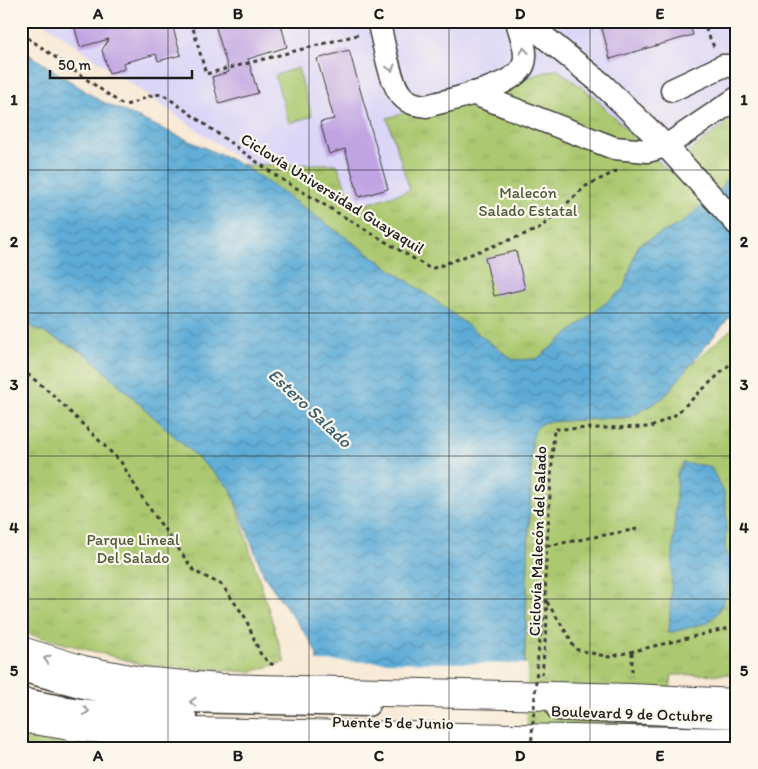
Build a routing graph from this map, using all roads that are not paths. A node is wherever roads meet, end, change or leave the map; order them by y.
1 (517, 21) edge
2 (526, 21) edge
3 (371, 27) edge
4 (737, 66) edge
5 (672, 90) dead end
6 (472, 93) junction
7 (737, 98) edge
8 (666, 146) junction
9 (737, 224) edge
10 (21, 651) edge
11 (21, 670) edge
12 (537, 696) junction
13 (21, 699) edge
14 (737, 703) edge
15 (247, 717) junction
16 (737, 717) edge
17 (21, 718) edge
18 (737, 730) edge
19 (165, 736) dead end
20 (540, 738) edge
21 (737, 742) edge

6 -> 1 street
2 - 8 street
3 -> 6 street
4 - 5 street
6 - 8 street
7 - 8 street
8 - 9 street
15 -> 10 main road
15 -> 11 street
12 - 14 main road, Boulevard 9 de Octubre
12 - 15 main road, Puente 5 de Junio
12 - 16 street, Boulevard 9 de Octubre
13 -> 15 street
15 - 17 main road
15 - 19 street
15 - 20 main road, Puente 5 de Junio
18 - 20 street, Boulevard 9 de Octubre
20 - 21 main road, Boulevard 9 de Octubre

